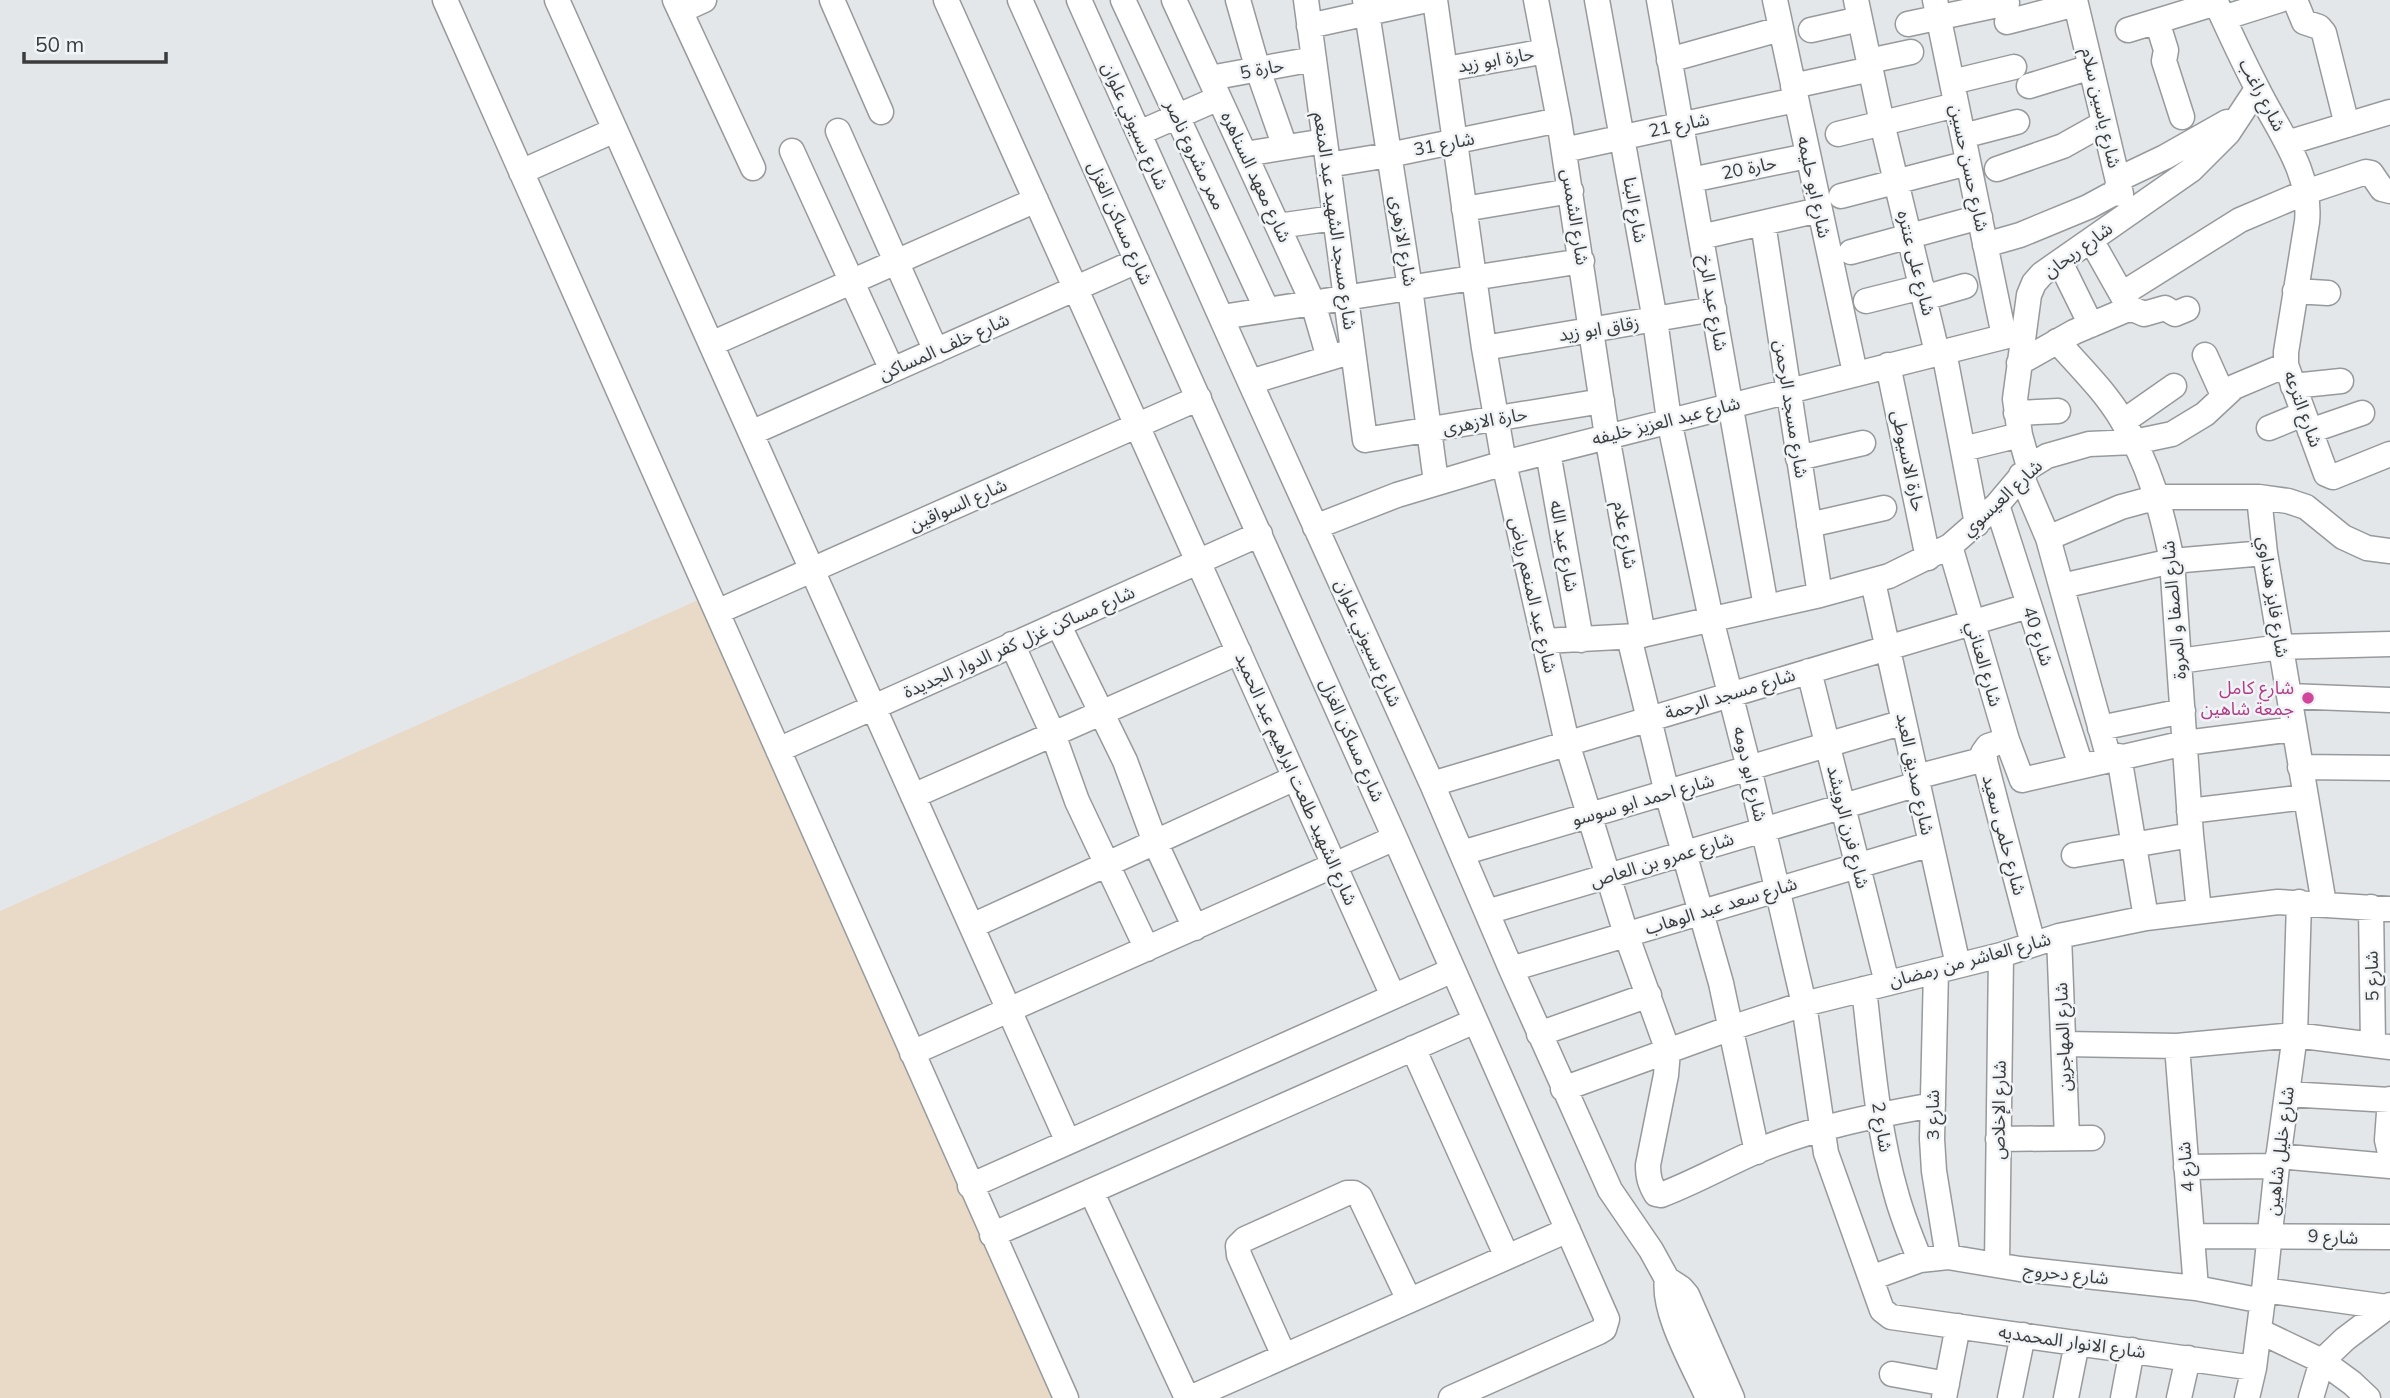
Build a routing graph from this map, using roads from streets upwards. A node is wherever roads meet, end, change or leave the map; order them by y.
1 (445, 0) edge
2 (557, 0) edge
3 (704, 0) edge
4 (832, 0) edge
5 (946, 0) edge
6 (1020, 0) edge
7 (1079, 0) edge
8 (1123, 0) edge
9 (1174, 0) edge
10 (1238, 0) edge
11 (1306, 0) edge
12 (1427, 0) edge
13 (1435, 0) edge
14 (1536, 0) edge
15 (1597, 0) edge
16 (1659, 0) edge
17 (1775, 0) edge
18 (2280, 0) edge
19 (2295, 0) edge
20 (2076, 2) edge
21 (678, 5) edge
22 (1366, 7) edge
23 (2218, 7) edge
24 (1858, 9) edge
25 (1937, 9) edge
26 (2157, 21) junction
27 (1908, 24) dead end
28 (1309, 26) junction
29 (1780, 29) junction
30 (1811, 30) dead end
31 (2127, 30) dead end
32 (1546, 51) junction
33 (1911, 52) dead end
34 (1314, 59) junction
35 (1669, 60) junction
36 (1870, 65) junction
37 (2014, 67) dead end
38 (2091, 67) junction
39 (1446, 69) junction
40 (1258, 70) junction
41 (2029, 86) dead end
42 (1215, 88) junction
43 (2257, 89) junction
44 (1794, 93) junction
45 (1954, 93) junction
46 (2390, 111) edge
47 (881, 112) dead end
48 (2240, 115) junction
49 (1176, 117) junction
50 (2182, 117) dead end
51 (1559, 120) junction
52 (2017, 122) dead end
53 (1882, 123) junction
54 (2104, 123) junction
55 (1680, 125) junction
56 (2347, 125) junction
57 (615, 130) junction
58 (838, 131) dead end
59 (1139, 133) junction
60 (1838, 134) dead end
61 (1963, 136) junction
62 (1622, 137) junction
63 (1455, 142) junction
64 (2287, 142) junction
65 (1285, 147) junction
66 (1564, 150) junction
67 (792, 151) dead end
68 (1326, 153) junction
69 (1245, 154) junction
70 (1389, 155) junction
71 (1807, 156) junction
72 (1968, 163) junction
73 (753, 168) dead end
74 (1997, 169) dead end
75 (521, 172) junction
76 (1690, 180) junction
77 (1896, 182) junction
78 (2118, 184) junction
79 (1570, 191) junction
80 (2306, 192) junction
81 (1841, 196) dead end
82 (2388, 198) edge
83 (1036, 200) junction
84 (1464, 209) junction
85 (1819, 210) junction
86 (2126, 215) junction
87 (1979, 217) junction
88 (1334, 218) junction
89 (1763, 223) junction
90 (1278, 226) junction
91 (1909, 236) junction
92 (1701, 237) junction
93 (2091, 240) junction
94 (1985, 245) junction
95 (1851, 252) dead end
96 (1137, 261) junction
97 (1582, 261) junction
98 (896, 262) junction
99 (2060, 262) junction
100 (1474, 278) junction
101 (852, 282) junction
102 (1965, 286) dead end
103 (1075, 288) junction
104 (1410, 288) junction
105 (2295, 291) junction
106 (1923, 293) junction
107 (2328, 293) dead end
108 (1345, 298) junction
109 (1866, 301) dead end
110 (2126, 302) junction
111 (1313, 303) junction
112 (1714, 309) junction
113 (2187, 309) dead end
114 (1267, 310) junction
115 (1222, 317) junction
116 (1655, 320) junction
117 (2091, 325) junction
118 (1592, 331) junction
119 (2014, 334) junction
120 (2057, 341) junction
121 (711, 344) junction
122 (1484, 348) junction
123 (936, 351) junction
124 (1941, 352) junction
125 (1341, 355) junction
126 (2205, 355) dead end
127 (2019, 363) junction
128 (1888, 365) junction
129 (892, 370) junction
130 (1855, 373) junction
131 (2290, 375) junction
132 (2341, 381) dead end
133 (1250, 382) junction
134 (2174, 386) dead end
135 (1787, 390) junction
136 (2223, 395) junction
137 (1199, 398) junction
138 (1602, 401) junction
139 (1731, 404) junction
140 (2057, 411) dead end
141 (2362, 413) dead end
142 (1495, 419) junction
143 (1670, 420) junction
144 (2307, 422) junction
145 (2018, 424) junction
146 (1137, 425) junction
147 (2269, 428) dead end
148 (1429, 431) junction
149 (2129, 432) junction
150 (751, 433) junction
151 (1607, 436) junction
152 (1367, 441) joint
153 (1863, 443) dead end
154 (1962, 449) junction
155 (1548, 452) junction
156 (2390, 454) edge
157 (1798, 458) junction
158 (1504, 463) junction
159 (2025, 471) junction
160 (2329, 477) junction
161 (1436, 482) junction
162 (2158, 497) junction
163 (2259, 497) junction
164 (1997, 505) junction
165 (2306, 507) junction
166 (1884, 509) dead end
167 (1977, 524) junction
168 (1809, 525) junction
169 (1315, 527) junction
170 (1259, 534) junction
171 (2048, 538) junction
172 (1950, 546) junction
173 (2390, 551) edge
174 (2265, 553) junction
175 (1928, 558) junction
176 (1198, 561) junction
177 (2172, 561) junction
178 (812, 570) junction
179 (1873, 582) junction
180 (2062, 586) junction
181 (1820, 595) junction
182 (2028, 606) junction
183 (1766, 607) junction
184 (717, 612) junction
185 (1711, 619) junction
186 (1972, 622) junction
187 (1058, 624) junction
188 (1636, 636) junction
189 (1581, 640) junction
190 (1544, 642) junction
191 (1013, 644) junction
192 (2390, 644) edge
193 (1888, 647) junction
194 (2281, 647) junction
195 (1238, 652) junction
196 (2179, 661) junction
197 (1809, 671) junction
198 (1730, 694) junction
199 (2289, 696) junction
200 (2390, 700) edge
201 (873, 707) junction
202 (2183, 711) junction
203 (1100, 713) junction
204 (1648, 719) junction
205 (1904, 722) junction
206 (2101, 727) junction
207 (2294, 729) junction
208 (1053, 734) junction
209 (2007, 740) junction
210 (1567, 743) junction
211 (2185, 743) junction
212 (1827, 745) junction
213 (778, 750) junction
214 (2114, 758) junction
215 (1985, 759) junction
216 (2081, 766) junction
217 (2300, 767) junction
218 (1749, 768) junction
219 (2390, 768) edge
220 (1295, 778) junction
221 (1917, 780) junction
222 (1432, 784) junction
223 (1667, 793) junction
224 (913, 796) junction
225 (2305, 797) junction
226 (1842, 806) junction
227 (1588, 816) junction
228 (2190, 823) junction
229 (1763, 830) junction
230 (1395, 838) junction
231 (1156, 842) junction
232 (1931, 844) junction
233 (2134, 845) junction
234 (1462, 853) junction
235 (1684, 853) junction
236 (2074, 855) dead end
237 (1107, 864) junction
238 (1334, 865) junction
239 (1857, 866) junction
240 (1608, 876) junction
241 (1777, 890) junction
242 (2299, 902) junction
243 (2324, 904) junction
244 (2381, 908) edge
245 (2199, 911) junction
246 (1487, 912) junction
247 (1701, 913) junction
248 (2146, 918) junction
249 (972, 926) junction
250 (1195, 928) junction
251 (1626, 934) junction
252 (2059, 936) junction
253 (2033, 944) junction
254 (1147, 948) junction
255 (2001, 955) junction
256 (1947, 968) junction
257 (1511, 969) junction
258 (1453, 970) junction
259 (1875, 986) junction
260 (1649, 995) junction
261 (1393, 996) junction
262 (1804, 1004) junction
263 (1009, 1010) junction
264 (1475, 1021) junction
265 (1731, 1028) junction
266 (1539, 1034) junction
267 (2295, 1035) junction
268 (2065, 1044) junction
269 (2382, 1045) edge
270 (2177, 1046) junction
271 (1413, 1048) junction
272 (1668, 1051) junction
273 (912, 1053) junction
274 (1563, 1088) junction
275 (2287, 1094) junction
276 (2390, 1100) edge
277 (1933, 1105) junction
278 (1879, 1114) junction
279 (1821, 1129) junction
280 (2067, 1138) junction
281 (2092, 1138) dead end
282 (1998, 1139) junction
283 (1068, 1142) junction
284 (1757, 1152) junction
285 (2390, 1153) edge
286 (2277, 1161) junction
287 (2390, 1166) edge
288 (2186, 1167) junction
289 (1648, 1176) junction
290 (971, 1186) junction
291 (1610, 1190) junction
292 (1091, 1191) junction
293 (1568, 1230) junction
294 (992, 1234) junction
295 (2271, 1235) junction
296 (2192, 1236) junction
297 (2390, 1237) edge
298 (1507, 1257) junction
299 (1948, 1257) junction
300 (1920, 1260) junction
301 (1997, 1265) junction
302 (1871, 1278) junction
303 (1667, 1279) junction
304 (2196, 1288) junction
305 (2263, 1295) junction
306 (1409, 1300) junction
307 (2388, 1306) edge
308 (1891, 1317) joint
309 (1958, 1326) junction
310 (2259, 1331) junction
311 (2023, 1335) junction
312 (2077, 1343) junction
313 (2132, 1350) junction
314 (1284, 1356) junction
315 (2188, 1358) junction
316 (2322, 1361) junction
317 (2254, 1368) junction
318 (1892, 1374) dead end
319 (1945, 1391) edge
320 (1066, 1398) edge
321 (1189, 1398) edge
322 (1451, 1398) edge
323 (1708, 1398) edge
324 (1732, 1398) edge
325 (2010, 1398) edge
326 (2066, 1398) edge
327 (2123, 1398) edge
328 (2179, 1398) edge
329 (2248, 1398) edge
330 (2311, 1398) edge
331 (2368, 1398) edge

1 - 75 street
2 - 57 street
3 - 21 street
4 - 47 street
5 - 83 street, شارع الشهيد طلعت ابراهيم عبد الحميد
6 - 96 street, شارع مساكن الغزل
7 - 59 street, شارع بسيوني علوان
8 - 49 street, ممر مشروع ناصر
9 - 42 street, شارع معهد السناهره
10 - 40 street
11 - 28 street, شارع مسجد الشهيد عبد المنعم
12 - 22 street
13 - 39 street, شارع عبد المنعم رياض
14 - 32 street, شارع الشمس
15 - 62 street, شارع البنا
16 - 35 street, شارع عيد الرخ
17 - 29 street, شارع ابو حليمه
18 - 23 street
19 - 56 street
20 - 25 street
20 - 38 street, شارع ياسين سلام
21 - 73 street
22 - 28 street
22 - 70 street, شارع الازهرى
23 - 26 street
23 - 43 street, شارع راغب
24 - 30 street
24 - 36 street, شارع على عنتره
25 - 27 street
25 - 45 street, شارع حسن حسين
26 - 31 street
26 - 50 street
28 - 34 street, شارع مسجد الشهيد عبد المنعم
29 - 35 street
29 - 44 street, شارع ابو حليمه
32 - 39 street, حارة ابو زيد
32 - 51 street, شارع الشمس
33 - 36 street, شارع 21
34 - 40 street, حارة 5
34 - 68 street, شارع مسجد الشهيد عبد المنعم
35 - 55 street, شارع عيد الرخ
36 - 44 street, شارع 21
36 - 53 street, شارع على عنتره
37 - 45 street
38 - 41 street
38 - 54 street, شارع ياسين سلام
39 - 63 street, شارع عبد المنعم رياض
40 - 42 street, حارة 5
40 - 65 street
42 - 49 street, حارة 5
42 - 69 street, شارع معهد السناهره
43 - 48 street, شارع ريحان
43 - 64 street, شارع راغب
44 - 55 street, شارع 21
44 - 71 street, شارع ابو حليمه
45 - 53 street
45 - 61 street, شارع حسن حسين
46 - 56 street
48 - 78 street
48 - 86 street, شارع ريحان
49 - 59 street, حارة 5
49 - 114 street, ممر مشروع ناصر
51 - 63 street, شارع 31
51 - 66 street, شارع الشمس
52 - 61 street
53 - 60 street
53 - 77 street, شارع على عنتره
54 - 74 street
54 - 78 street, شارع ياسين سلام
55 - 62 street, شارع 21
55 - 76 street, شارع عيد الرخ
56 - 64 street
57 - 75 street
57 - 121 street
58 - 98 street
59 - 115 street, شارع بسيوني علوان
61 - 72 street, شارع حسن حسين
62 - 66 street, شارع 21
62 - 116 street, شارع البنا
63 - 70 street, شارع 31
63 - 84 street, شارع عبد المنعم رياض
64 - 80 street, شارع راغب
65 - 68 street, شارع 31
65 - 69 street, شارع 31
66 - 79 street, شارع الشمس
67 - 101 street
68 - 70 street, شارع 31
68 - 88 street, شارع مسجد الشهيد عبد المنعم
69 - 90 street, شارع معهد السناهره
70 - 104 street, شارع الازهرى
71 - 76 street, حارة 20
71 - 85 street, شارع ابو حليمه
72 - 77 street
72 - 87 street, شارع حسن حسين
75 - 184 street
76 - 92 street, شارع عيد الرخ
77 - 81 street
77 - 91 street, شارع على عنتره
78 - 86 street, شارع ياسين سلام
78 - 94 street
79 - 84 street
79 - 97 street, شارع الشمس
80 - 82 street
80 - 105 street, شارع الترعه
80 - 110 street
83 - 98 street
83 - 103 street, شارع الشهيد طلعت ابراهيم عبد الحميد
84 - 100 street, شارع عبد المنعم رياض
85 - 89 street
85 - 130 street, شارع ابو حليمه
86 - 93 street, شارع ريحان
87 - 91 street
87 - 94 street, شارع حسن حسين
88 - 90 street
88 - 108 street, شارع مسجد الشهيد عبد المنعم
89 - 92 street
89 - 135 street, شارع مسجد الرحمن
90 - 111 street, شارع معهد السناهره
91 - 95 street
91 - 106 street, شارع على عنتره
92 - 112 street, شارع عيد الرخ
93 - 99 street, شارع ريحان
93 - 110 street
94 - 119 street, شارع حسن حسين
96 - 103 street, شارع خلف المساكن
96 - 137 street, شارع مساكن الغزل
97 - 100 street
97 - 118 street, شارع الشمس
98 - 101 street
98 - 123 street
99 - 117 street
99 - 119 street, شارع ريحان
100 - 104 street
100 - 122 street, شارع عبد المنعم رياض
101 - 121 street
101 - 129 street
102 - 106 street
103 - 123 street, شارع خلف المساكن
103 - 146 street, شارع الشهيد طلعت ابراهيم عبد الحميد
104 - 108 street
104 - 148 street, شارع الازهرى
105 - 107 street
105 - 131 street, شارع الترعه
106 - 109 street
106 - 124 street, شارع على عنتره
108 - 111 street
108 - 125 street, شارع مسجد الشهيد عبد المنعم
110 - 113 street
110 - 117 street
111 - 114 street
111 - 125 street, شارع معهد السناهره
112 - 116 street, زقاق ابو زيد
112 - 139 street, شارع عيد الرخ
114 - 115 street
115 - 133 street, شارع بسيوني علوان
116 - 118 street, زقاق ابو زيد
116 - 143 street, شارع البنا
117 - 120 street
118 - 122 street, زقاق ابو زيد
118 - 138 street, شارع الشمس
119 - 124 street, شارع عبد العزيز خليفه
119 - 127 street, شارع ريحان
120 - 127 street
120 - 149 street, شارع الصفا و المروة
121 - 150 street
122 - 142 street, شارع عبد المنعم رياض
123 - 129 street, شارع خلف المساكن
124 - 128 street, شارع عبد العزيز خليفه
124 - 154 street, شارع على عنتره
125 - 133 street
125 - 152 street, شارع مسجد الشهيد عبد المنعم
126 - 136 street
127 - 145 street, شارع ريحان
128 - 130 street, شارع عبد العزيز خليفه
128 - 175 street, حارة الاسيوطى
129 - 150 street, شارع خلف المساكن
130 - 135 street, شارع عبد العزيز خليفه
131 - 132 street, شارع العيسوي
131 - 136 street, شارع العيسوي
131 - 144 street, شارع الترعه
133 - 169 street, شارع بسيوني علوان
134 - 149 street
135 - 139 street, شارع عبد العزيز خليفه
135 - 157 street, شارع مسجد الرحمن
136 - 149 street, شارع العيسوي
137 - 146 street, شارع السواقين
137 - 170 street, شارع مساكن الغزل
138 - 142 street, حارة الازهرى
138 - 151 street, شارع الشمس
139 - 143 street, شارع عبد العزيز خليفه
139 - 183 street, شارع عيد الرخ
140 - 145 street
141 - 144 street
142 - 148 street, حارة الازهرى
142 - 158 street, شارع عبد المنعم رياض
143 - 151 street, شارع عبد العزيز خليفه
143 - 185 street, شارع ابو دومه
144 - 147 street
144 - 160 street, شارع الترعه
145 - 154 street
145 - 159 street, شارع ريحان
146 - 176 street, شارع الشهيد طلعت ابراهيم عبد الحميد
146 - 178 street, شارع السواقين
148 - 152 street, حارة الازهرى
148 - 161 street, شارع الازهرى
149 - 159 street, شارع العيسوي
149 - 162 street, شارع الصفا و المروة
150 - 178 street
151 - 155 street, شارع عبد العزيز خليفه
151 - 188 street, شارع علام
153 - 157 street
154 - 167 street, شارع على عنتره
155 - 158 street, شارع عبد العزيز خليفه
155 - 189 street, شارع عبد الله
156 - 160 street
157 - 168 street, شارع مسجد الرحمن
158 - 161 street, شارع عبد العزيز خليفه
158 - 190 street, شارع عبد المنعم رياض
159 - 164 street, شارع العيسوي
159 - 171 street, شارع ريحان
160 - 165 street
161 - 169 street, شارع عبد العزيز خليفه
162 - 163 street
162 - 171 street
162 - 177 street, شارع الصفا و المروة
163 - 165 street
163 - 174 street, شارع فايز هنداوي
164 - 167 street, شارع العيسوي
164 - 182 street, شارع 40
165 - 173 street
166 - 168 street
167 - 172 street, شارع العيسوي
168 - 181 street, شارع مسجد الرحمن
169 - 222 street, شارع بسيوني علوان
170 - 176 street, شارع مساكن غزل كفر الدوار الجديدة
170 - 230 street, شارع مساكن الغزل
171 - 180 street, شارع ريحان
172 - 175 street, شارع العيسوي
172 - 186 street, شارع العناني
174 - 177 street
174 - 194 street, شارع فايز هنداوي
175 - 179 street, شارع العيسوي
176 - 187 street, شارع مساكن غزل كفر الدوار الجديدة
176 - 195 street, شارع الشهيد طلعت ابراهيم عبد الحميد
177 - 180 street
177 - 196 street, شارع الصفا و المروة
178 - 184 street, شارع السواقين
178 - 201 street
179 - 181 street, شارع العيسوي
179 - 193 street, شارع صديق العبد
180 - 206 street, شارع ريحان
181 - 183 street, شارع العيسوي
182 - 186 street, شارع مسجد الرحمة
182 - 216 street, شارع 40
183 - 185 street, شارع العيسوي
184 - 213 street
185 - 188 street, شارع العيسوي
185 - 198 street, شارع ابو دومه
186 - 193 street, شارع مسجد الرحمة
186 - 209 street, شارع العناني
187 - 191 street, شارع مساكن غزل كفر الدوار الجديدة
187 - 203 street
188 - 189 street, شارع العيسوي
188 - 204 street, شارع علام
189 - 190 street, شارع العيسوي
190 - 210 street, شارع عبد المنعم رياض
191 - 201 street, شارع مساكن غزل كفر الدوار الجديدة
191 - 208 street
192 - 194 street
193 - 197 street, شارع مسجد الرحمة
193 - 205 street, شارع صديق العبد
194 - 196 street
194 - 199 street, شارع فايز هنداوي
195 - 203 street
195 - 220 street, شارع الشهيد طلعت ابراهيم عبد الحميد
196 - 202 street, شارع الصفا و المروة
197 - 198 street, شارع مسجد الرحمة
197 - 212 street, شارع فرن الرويشد
198 - 204 street, شارع مسجد الرحمة
198 - 218 street, شارع ابو دومه
199 - 200 street
199 - 207 street, شارع فايز هنداوي
201 - 213 street, شارع مساكن غزل كفر الدوار الجديدة
201 - 224 street
202 - 206 street
202 - 211 street, شارع الصفا و المروة
203 - 208 street
203 - 231 street
204 - 210 street, شارع مسجد الرحمة
204 - 223 street, شارع علام
205 - 212 street, شارع احمد ابو سوسو
205 - 221 street, شارع صديق العبد
206 - 214 street, شارع ريحان
207 - 211 street
207 - 217 street, شارع فايز هنداوي
208 - 224 street
208 - 237 street
209 - 215 street, شارع حلمى سعيد
209 - 216 street, شارع العناني
210 - 222 street, شارع مسجد الرحمة
210 - 227 street, شارع عبد المنعم رياض
211 - 214 street
211 - 228 street, شارع الصفا و المروة
212 - 218 street, شارع احمد ابو سوسو
212 - 226 street, شارع فرن الرويشد
213 - 273 street
214 - 216 street
214 - 233 street, شارع ريحان
215 - 221 street, شارع عمرو بن العاص
215 - 253 street, شارع حلمى سعيد
217 - 219 street
217 - 225 street, شارع فايز هنداوي
218 - 223 street, شارع احمد ابو سوسو
218 - 229 street, شارع ابو دومه
220 - 231 street
220 - 238 street, شارع الشهيد طلعت ابراهيم عبد الحميد
221 - 226 street, شارع عمرو بن العاص
221 - 232 street, شارع صديق العبد
222 - 234 street, شارع بسيوني علوان
223 - 227 street, شارع احمد ابو سوسو
223 - 235 street, شارع علام
224 - 249 street
225 - 228 street
225 - 243 street, شارع فايز هنداوي
226 - 229 street, شارع عمرو بن العاص
226 - 239 street, شارع فرن الرويشد
227 - 234 street, شارع احمد ابو سوسو
227 - 240 street, شارع عبد المنعم رياض
228 - 233 street
228 - 245 street, شارع الصفا و المروة
229 - 235 street, شارع عمرو بن العاص
229 - 241 street, شارع ابو دومه
230 - 238 street
230 - 258 street, شارع مساكن الغزل
231 - 237 street
231 - 250 street
232 - 239 street, شارع سعد عبد الوهاب
232 - 256 street, شارع صديق العبد
233 - 236 street
233 - 248 street, شارع ريحان
234 - 246 street, شارع بسيوني علوان
235 - 240 street, شارع عمرو بن العاص
235 - 247 street, شارع علام
237 - 249 street
237 - 254 street
238 - 250 street
238 - 261 street, شارع الشهيد طلعت ابراهيم عبد الحميد
239 - 241 street, شارع سعد عبد الوهاب
239 - 259 street, شارع فرن الرويشد
240 - 246 street, شارع عمرو بن العاص
240 - 251 street, شارع عبد المنعم رياض
241 - 247 street, شارع سعد عبد الوهاب
241 - 262 street, شارع ابو دومه
242 - 243 street, شارع العاشر من رمضان
242 - 245 street, شارع العاشر من رمضان
242 - 267 street, شارع خليل شاهين
243 - 244 street, شارع العاشر من رمضان
244 - 269 street, شارع 5
245 - 248 street, شارع العاشر من رمضان
246 - 257 street, شارع بسيوني علوان
247 - 251 street, شارع سعد عبد الوهاب
247 - 265 street, شارع علام
248 - 252 street, شارع العاشر من رمضان
249 - 263 street
250 - 254 street
251 - 257 street, شارع سعد عبد الوهاب
251 - 260 street, شارع عبد المنعم رياض
252 - 253 street, شارع العاشر من رمضان
252 - 268 street, شارع المهاجرين
253 - 255 street, شارع العاشر من رمضان
254 - 263 street
255 - 256 street, شارع العاشر من رمضان
255 - 282 street, شارع الإخلاص
256 - 259 street, شارع العاشر من رمضان
256 - 277 street, شارع 3
257 - 266 street, شارع بسيوني علوان
258 - 261 street
258 - 264 street, شارع مساكن الغزل
259 - 262 street, شارع العاشر من رمضان
259 - 278 street, شارع 2
260 - 266 street
260 - 272 street, شارع عبد المنعم رياض
261 - 283 street
262 - 265 street, شارع العاشر من رمضان
262 - 279 street, شارع ابو دومه
263 - 273 street
263 - 283 street
264 - 271 street
264 - 293 street, شارع مساكن الغزل
265 - 272 street, شارع العاشر من رمضان
265 - 284 street, شارع علام
266 - 274 street, شارع بسيوني علوان
267 - 269 street
267 - 270 street
267 - 275 street, شارع خليل شاهين
268 - 270 street
268 - 280 street, شارع المهاجرين
270 - 288 street, شارع 4
271 - 292 street
271 - 298 street
272 - 274 street, شارع العاشر من رمضان
272 - 289 street, شارع عبد المنعم رياض
273 - 290 street
274 - 291 street, شارع بسيوني علوان
275 - 276 street
275 - 286 street, شارع خليل شاهين
276 - 285 street
277 - 278 street
277 - 299 street, شارع 3
278 - 279 street
278 - 300 street, شارع 2
279 - 284 street
279 - 302 street, شارع ابو دومه
280 - 281 street
280 - 282 street
282 - 301 street, شارع الإخلاص
283 - 290 street
284 - 289 street
286 - 287 street
286 - 288 street
286 - 295 street, شارع خليل شاهين
288 - 296 street, شارع 4
289 - 291 street
290 - 294 street
291 - 303 street, شارع بسيوني علوان
292 - 294 street
292 - 321 street
293 - 298 street
293 - 322 street, شارع مساكن الغزل
294 - 320 street
295 - 296 street, شارع 9
295 - 297 street, شارع 9
295 - 305 street, شارع خليل شاهين
296 - 304 street, شارع 4
298 - 306 street
299 - 300 street, شارع دحروج
299 - 301 street, شارع دحروج
300 - 302 street, شارع دحروج
301 - 304 street, شارع دحروج
302 - 308 street, شارع ابو دومه
303 - 323 street, شارع بسيوني علوان
303 - 324 street, شارع بسيوني علوان
304 - 305 street, شارع دحروج
305 - 307 street, شارع دحروج
305 - 310 street, شارع خليل شاهين
306 - 314 street
306 - 314 street
307 - 316 street
308 - 309 street, شارع الانوار المحمديه
309 - 311 street, شارع الانوار المحمديه
309 - 319 street
310 - 316 street
310 - 317 street, شارع خليل شاهين
311 - 312 street, شارع الانوار المحمديه
311 - 325 street
312 - 313 street, شارع الانوار المحمديه
312 - 326 street
313 - 315 street, شارع الانوار المحمديه
313 - 327 street
314 - 321 street
315 - 317 street, شارع الانوار المحمديه
315 - 328 street
316 - 330 street
316 - 331 street
317 - 329 street, شارع خليل شاهين
318 - 319 street

